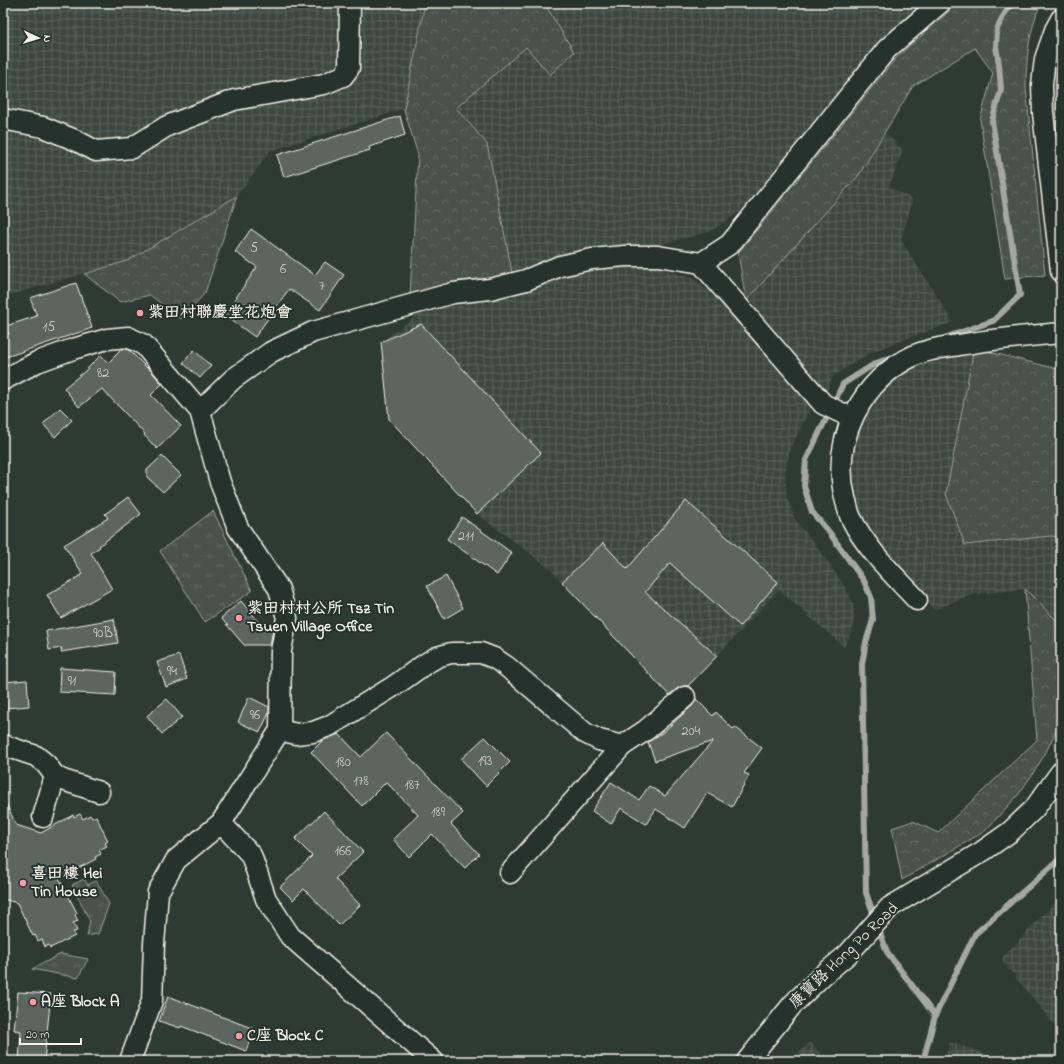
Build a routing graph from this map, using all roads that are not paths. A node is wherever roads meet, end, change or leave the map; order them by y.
1 (350, 3) edge
2 (940, 3) edge
3 (1061, 19) edge
4 (3, 119) edge
5 (701, 263) junction
6 (1061, 270) edge
7 (1061, 333) edge
8 (3, 380) edge
9 (200, 412) junction
10 (852, 418) junction
11 (917, 600) dead end
12 (685, 697) dead end
13 (280, 730) junction
14 (3, 745) edge
15 (622, 746) junction
16 (1061, 773) edge
17 (55, 776) junction
18 (99, 792) dead end
19 (43, 817) dead end
20 (221, 823) junction
21 (510, 874) dead end
22 (130, 1061) edge
23 (433, 1061) edge
24 (747, 1061) edge

1 - 4 street
2 - 5 street
3 - 6 street
5 - 9 street
5 - 10 street
7 - 10 street
8 - 9 street
9 - 13 street
10 - 11 street
12 - 15 street
13 - 15 street
13 - 20 street
14 - 17 street
15 - 21 street
16 - 24 street, 康寶路 Hong Po Road
17 - 18 street
17 - 19 street
20 - 22 street
20 - 23 street

